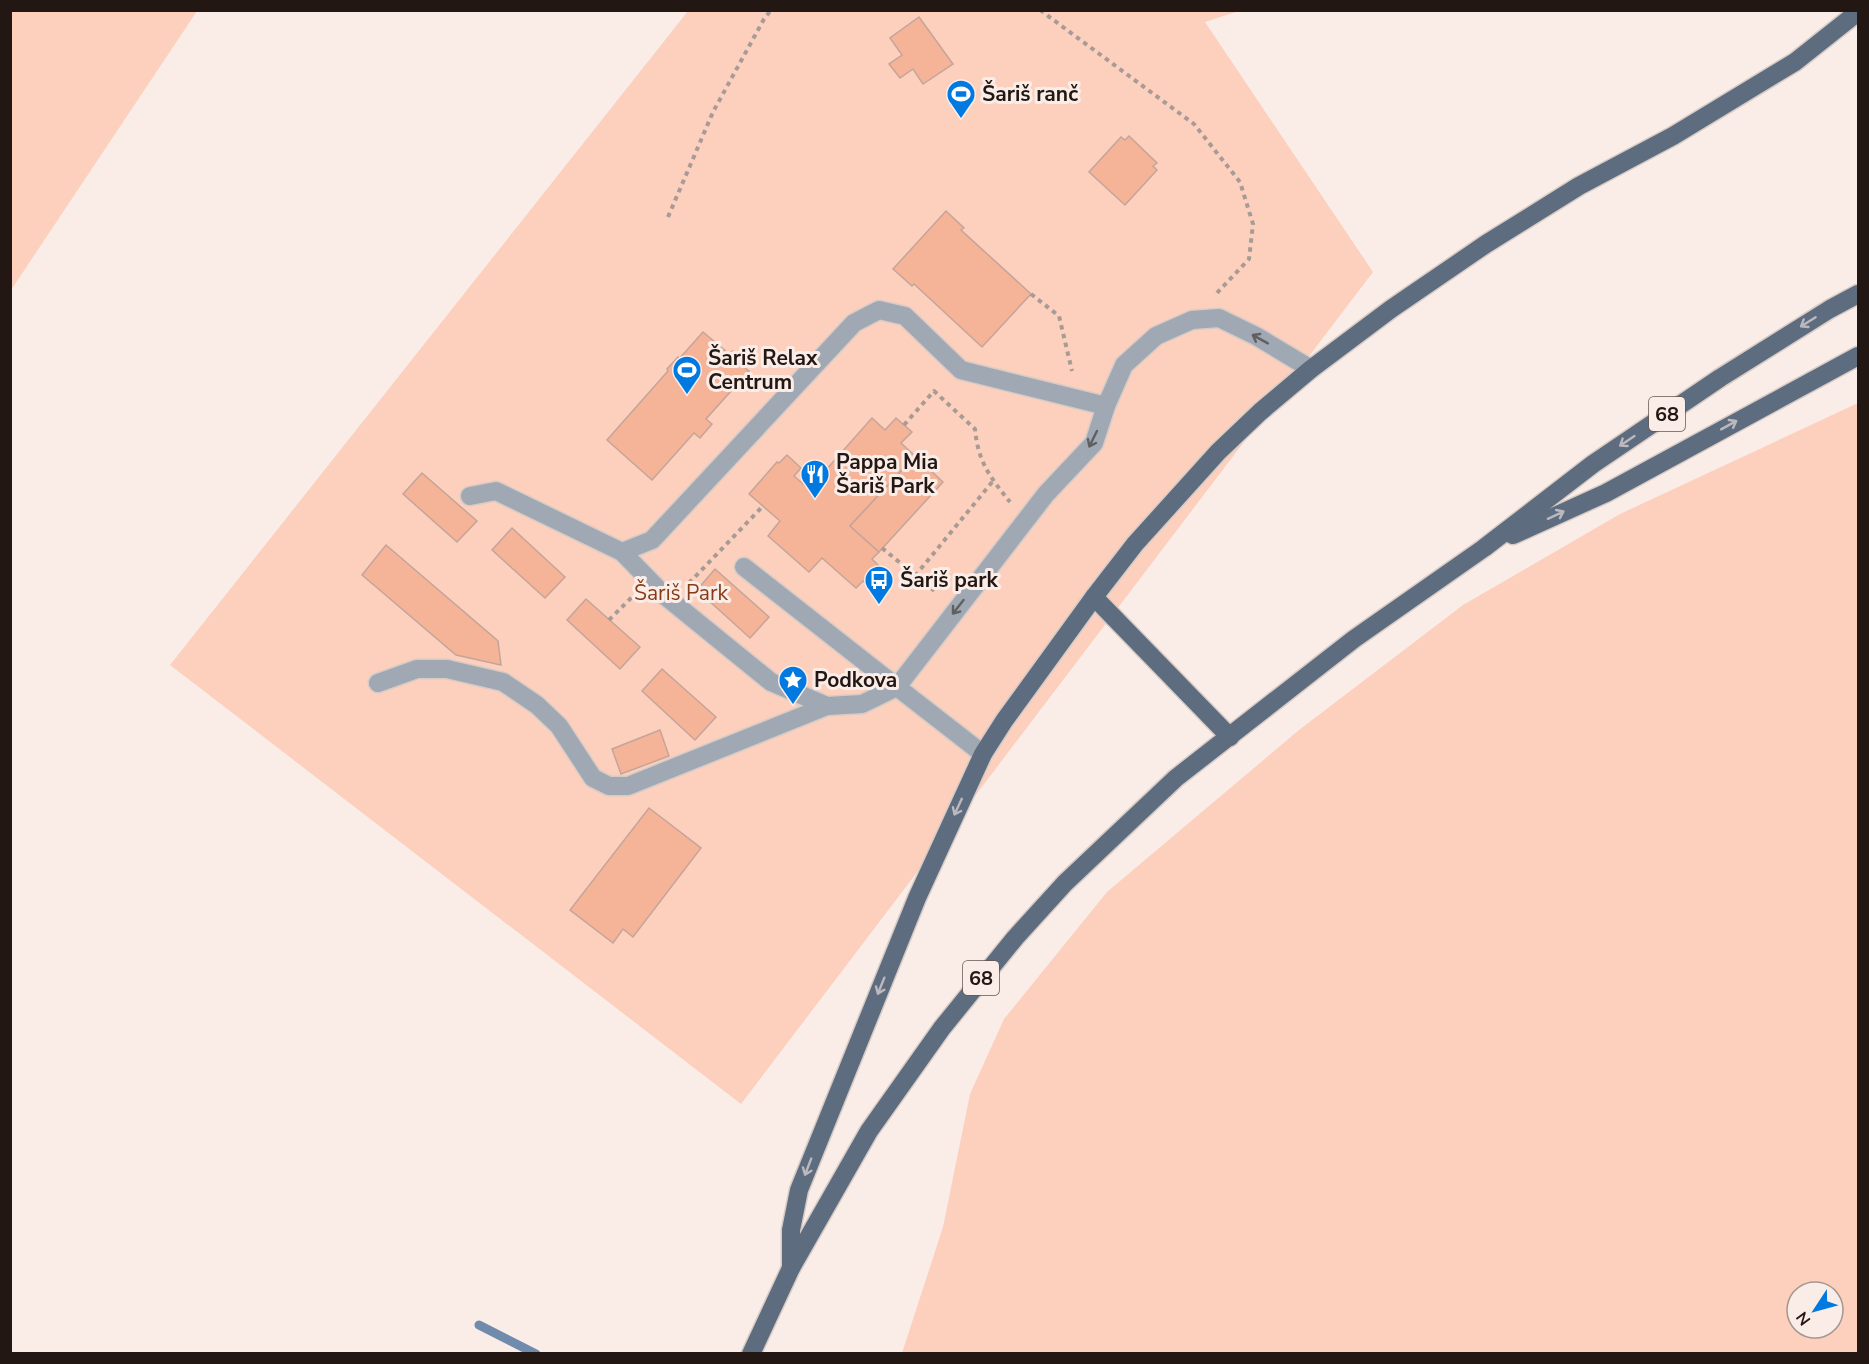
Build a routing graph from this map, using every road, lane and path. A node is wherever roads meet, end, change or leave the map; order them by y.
1 (771, 10) edge
2 (1040, 10) edge
3 (1858, 12) edge
4 (668, 217) dead end
5 (1031, 294) dead end
6 (1858, 294) edge
7 (1192, 320) junction
8 (1858, 356) edge
9 (1311, 369) junction
10 (1078, 399) junction
11 (1106, 406) junction
12 (904, 425) dead end
13 (993, 481) junction
14 (470, 496) dead end
15 (763, 506) dead end
16 (1026, 520) junction
17 (882, 548) dead end
18 (1484, 548) junction
19 (622, 552) junction
20 (744, 567) dead end
21 (915, 576) junction
22 (664, 596) junction
23 (1094, 597) junction
24 (957, 609) junction
25 (609, 620) dead end
26 (378, 683) dead end
27 (897, 687) junction
28 (827, 706) junction
29 (1230, 737) junction
30 (983, 754) junction
31 (791, 1268) junction
32 (752, 1353) edge

1 - 4 path
2 - 7 path
3 - 9 main road
5 - 10 path
6 -> 18 main road, 68
9 -> 7 lane
7 - 11 lane
18 -> 8 main road, 68
9 - 23 main road
10 - 11 lane
10 - 19 lane
11 -> 16 lane
12 - 13 path
13 - 16 path
13 - 21 path
14 - 19 lane
15 - 22 path
16 -> 24 lane
17 - 21 path
18 - 29 main road, 68
19 - 22 lane
20 - 27 lane
21 - 24 path
22 - 25 path
22 - 28 lane
23 - 29 main road
23 - 30 main road
24 - 27 lane
26 - 28 lane
27 - 28 lane
27 - 30 lane
29 - 31 main road, 68
30 -> 31 main road
31 - 32 main road, 68

